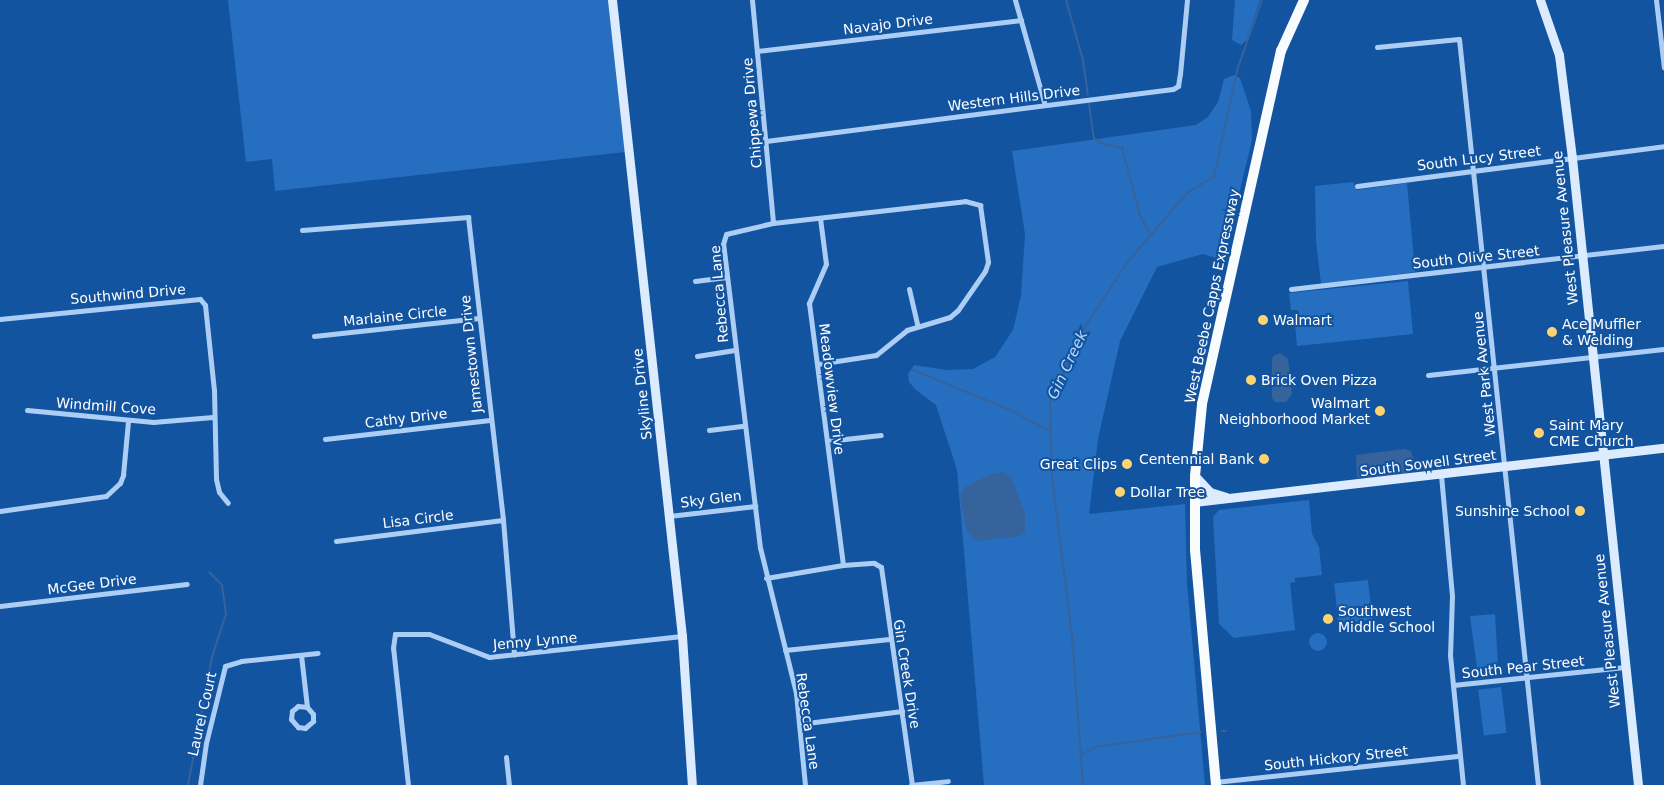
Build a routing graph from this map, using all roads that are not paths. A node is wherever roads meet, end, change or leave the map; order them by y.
1 (612, 0) edge
2 (752, 0) edge
3 (1015, 0) edge
4 (1187, 0) edge
5 (1304, 0) edge
6 (1540, 0) edge
7 (1656, 0) edge
8 (1021, 20) junction
9 (1377, 47) dead end
10 (757, 51) junction
11 (1664, 68) edge
12 (1045, 105) junction
13 (766, 141) junction
14 (1664, 146) edge
15 (1572, 158) junction
16 (1473, 170) junction
17 (1357, 186) dead end
18 (820, 218) junction
19 (773, 223) junction
20 (302, 230) dead end
21 (1664, 246) edge
22 (1582, 257) junction
23 (1485, 267) junction
24 (727, 277) junction
25 (695, 281) dead end
26 (909, 289) dead end
27 (1291, 290) dead end
28 (479, 318) junction
29 (0, 319) edge
30 (917, 325) junction
31 (314, 336) dead end
32 (1664, 349) edge
33 (735, 350) junction
34 (698, 356) dead end
35 (1593, 357) junction
36 (818, 364) junction
37 (1495, 369) junction
38 (1428, 375) dead end
39 (27, 410) dead end
40 (212, 417) junction
41 (490, 420) junction
42 (128, 421) junction
43 (744, 426) junction
44 (709, 430) dead end
45 (881, 435) dead end
46 (325, 439) dead end
47 (827, 441) junction
48 (1664, 448) edge
49 (1603, 455) junction
50 (1506, 467) junction
51 (1441, 475) junction
52 (1195, 476) junction
53 (1236, 498) junction
54 (1194, 502) junction
55 (228, 503) dead end
56 (755, 506) junction
57 (0, 511) edge
58 (670, 516) junction
59 (503, 520) junction
60 (336, 541) dead end
61 (842, 565) junction
62 (766, 578) junction
63 (187, 584) dead end
64 (0, 606) edge
65 (682, 636) junction
66 (889, 639) junction
67 (785, 650) junction
68 (318, 653) dead end
69 (301, 655) junction
70 (514, 655) junction
71 (1625, 667) junction
72 (1527, 678) junction
73 (1453, 685) junction
74 (307, 707) junction
75 (902, 711) junction
76 (799, 724) junction
77 (1460, 756) junction
78 (506, 757) dead end
79 (948, 781) dead end
80 (1216, 784) edge
81 (200, 785) edge
82 (408, 785) edge
83 (509, 785) edge
84 (692, 785) edge
85 (805, 785) edge
86 (911, 785) edge
87 (1463, 785) edge
88 (1538, 785) edge
89 (1638, 785) edge

1 - 58 street, Skyline Drive
2 - 10 street, Chippewa Drive
3 - 8 street
4 - 12 street, Western Hills Drive
5 - 52 main road, West Beebe Capps Expressway
6 - 15 street, West Pleasure Avenue
7 - 11 street
8 - 10 street, Navajo Drive
8 - 12 street
9 - 16 street, West Park Avenue
10 - 13 street, Chippewa Drive
12 - 13 street, Western Hills Drive
13 - 19 street, Chippewa Drive
14 - 15 street, South Lucy Street
15 - 16 street, South Lucy Street
15 - 22 street, West Pleasure Avenue
16 - 17 street, South Lucy Street
16 - 23 street, West Park Avenue
18 - 19 street, Rebecca Lane
18 - 30 street, Rebecca Lane
18 - 36 street, Meadowview Drive
19 - 24 street, Rebecca Lane
20 - 28 street, Jamestown Drive
21 - 22 street, South Olive Street
22 - 23 street, South Olive Street
22 - 35 street, West Pleasure Avenue
23 - 27 street, South Olive Street
23 - 37 street, West Park Avenue
24 - 25 street
24 - 33 street, Rebecca Lane
26 - 30 street
28 - 31 street, Marlaine Circle
28 - 41 street, Jamestown Drive
29 - 40 street, Southwind Drive
30 - 36 street, Rebecca Lane
32 - 35 street
33 - 34 street
33 - 43 street, Rebecca Lane
35 - 37 street
35 - 49 street, West Pleasure Avenue
36 - 47 street, Meadowview Drive
37 - 38 street
37 - 50 street, West Park Avenue
39 - 42 street, Windmill Cove
40 - 42 street, Windmill Cove
40 - 55 street, Southwind Drive
41 - 46 street, Cathy Drive
41 - 59 street, Jamestown Drive
42 - 57 street
43 - 44 street
43 - 56 street, Rebecca Lane
45 - 47 street
47 - 61 street, Meadowview Drive
48 - 49 street, South Sowell Street
49 - 50 street, South Sowell Street
49 - 71 street, West Pleasure Avenue
50 - 51 street, South Sowell Street
50 - 72 street, West Park Avenue
51 - 53 street, South Sowell Street
51 - 73 street
52 - 53 street
52 - 54 main road, West Beebe Capps Expressway
53 - 54 street, South Sowell Street
54 - 80 main road, West Beebe Capps Expressway
56 - 58 street, Sky Glen
56 - 62 street, Rebecca Lane
58 - 65 street, Skyline Drive
59 - 60 street, Lisa Circle
59 - 70 street, Jamestown Drive
61 - 62 street
61 - 66 street, Gin Creek Drive
62 - 67 street, Rebecca Lane
63 - 64 street, McGee Drive
65 - 70 street, Jenny Lynne
65 - 84 street, Skyline Drive
66 - 67 street
66 - 75 street, Gin Creek Drive
67 - 76 street, Rebecca Lane
68 - 69 street, Laurel Court
69 - 74 street
69 - 81 street, Laurel Court
70 - 82 street, Jenny Lynne
71 - 72 street, South Pear Street
71 - 89 street, West Pleasure Avenue
72 - 73 street, South Pear Street
72 - 88 street, West Park Avenue
73 - 77 street
74 - 74 street
75 - 76 street
75 - 86 street, Gin Creek Drive
76 - 85 street, Rebecca Lane
77 - 80 street, South Hickory Street
77 - 87 street
78 - 83 street
79 - 86 street

